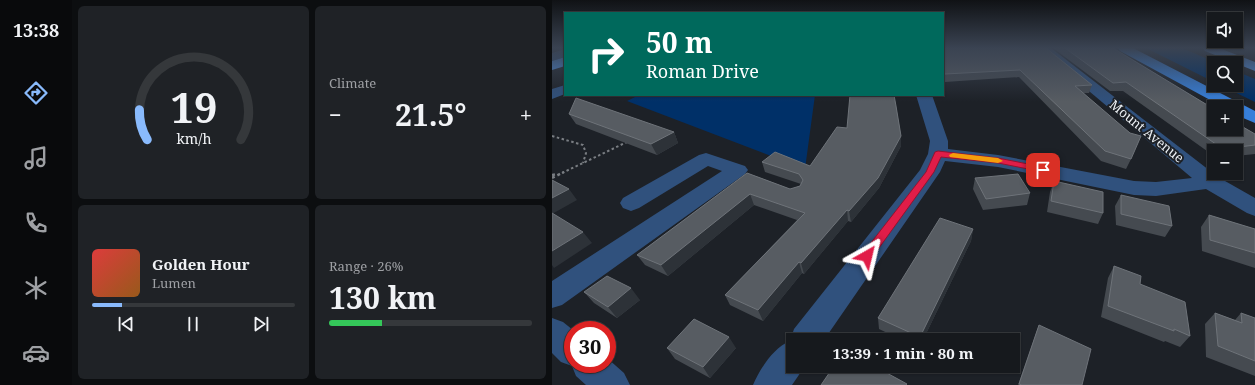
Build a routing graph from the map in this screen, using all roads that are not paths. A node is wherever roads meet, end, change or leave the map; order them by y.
1 (552, 66) edge
2 (1066, 66) edge
3 (1158, 66) edge
4 (564, 69) edge
5 (564, 89) edge
6 (552, 94) edge
7 (924, 96) edge
8 (1223, 100) edge
9 (1243, 111) edge
10 (1255, 118) edge
11 (938, 154) junction
12 (1210, 182) junction
13 (631, 203) dead end
14 (1255, 208) edge
15 (552, 296) edge
16 (552, 332) edge
17 (810, 333) edge
18 (564, 343) edge
19 (786, 365) edge
20 (598, 373) edge
21 (612, 385) edge
22 (771, 385) edge

1 - 4 street
2 - 12 street, Mount Avenue
3 - 8 main road
5 - 6 street
7 - 11 street
9 - 10 main road
11 - 12 street
11 - 17 street
12 - 14 street, Mount Avenue
13 - 15 street
16 - 18 street
19 - 22 street
20 - 21 street

